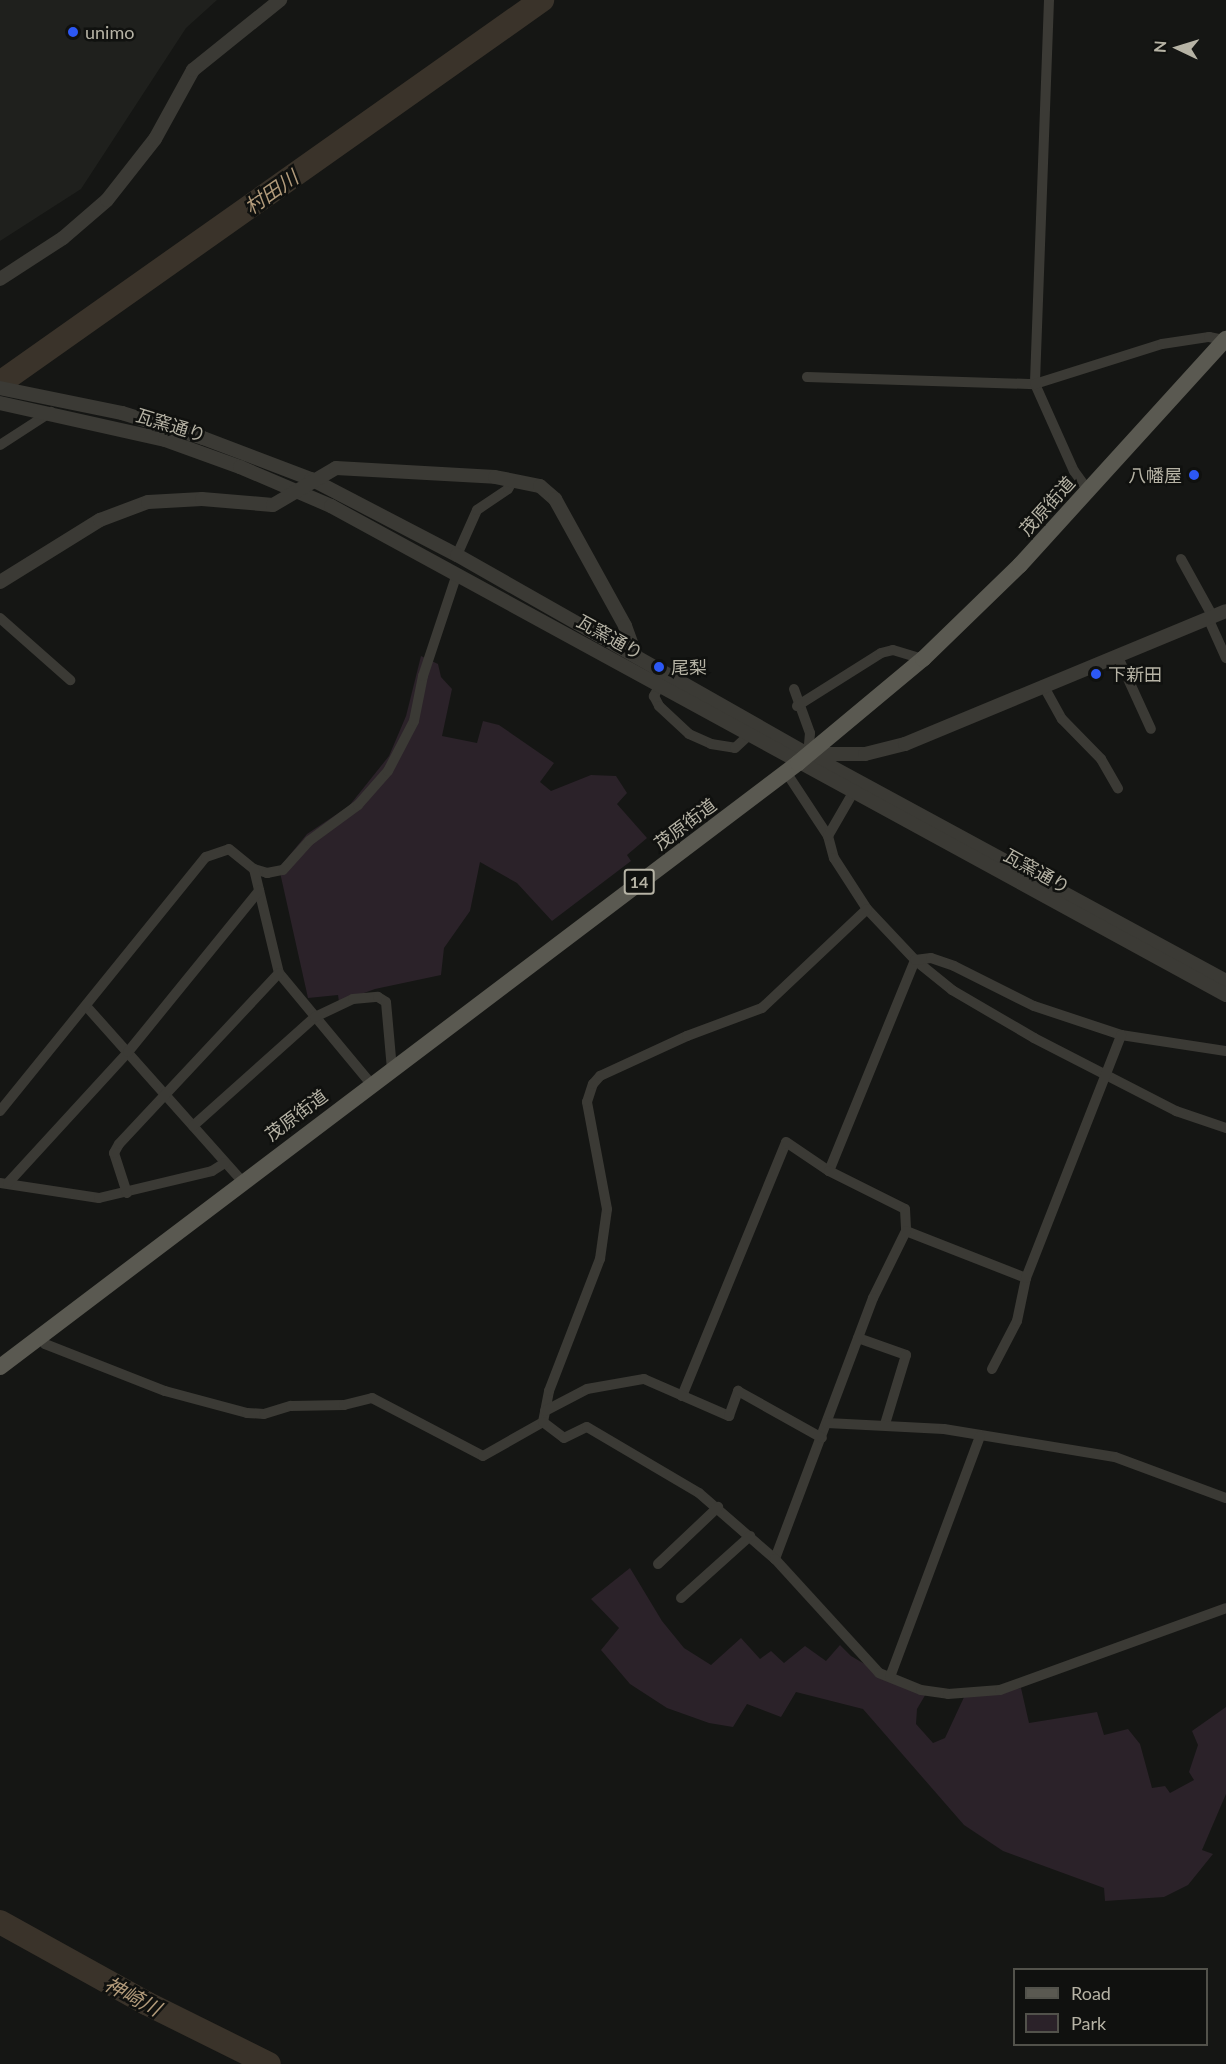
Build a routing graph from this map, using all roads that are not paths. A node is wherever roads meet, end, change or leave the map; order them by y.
1 (280, 0) edge
2 (1049, 0) edge
3 (0, 279) edge
4 (1225, 339) edge
5 (807, 377) dead end
6 (1035, 384) junction
7 (0, 388) edge
8 (0, 403) edge
9 (51, 412) junction
10 (0, 444) edge
11 (311, 479) junction
12 (513, 480) junction
13 (1088, 490) junction
14 (297, 491) junction
15 (456, 555) junction
16 (1180, 559) dead end
17 (456, 574) junction
18 (0, 582) edge
19 (1226, 611) edge
20 (0, 618) edge
21 (1210, 618) junction
22 (635, 654) junction
23 (1118, 657) junction
24 (1226, 658) edge
25 (923, 659) junction
26 (70, 680) dead end
27 (660, 685) junction
28 (1043, 685) junction
29 (794, 689) dead end
30 (797, 706) junction
31 (1151, 729) dead end
32 (748, 736) junction
33 (797, 763) junction
34 (1118, 789) dead end
35 (854, 791) junction
36 (828, 836) junction
37 (254, 869) junction
38 (259, 891) junction
39 (867, 909) junction
40 (915, 960) junction
41 (279, 973) junction
42 (1226, 981) edge
43 (1226, 995) edge
44 (87, 1007) junction
45 (315, 1017) junction
46 (1121, 1035) junction
47 (1226, 1051) edge
48 (128, 1052) junction
49 (392, 1069) junction
50 (1106, 1076) junction
51 (371, 1084) junction
52 (166, 1097) junction
53 (0, 1111) edge
54 (193, 1126) junction
55 (1226, 1128) edge
56 (225, 1163) junction
57 (829, 1172) junction
58 (242, 1181) junction
59 (4, 1183) edge
60 (127, 1193) junction
61 (906, 1231) junction
62 (1026, 1278) junction
63 (41, 1337) junction
64 (858, 1338) junction
65 (0, 1367) edge
66 (992, 1370) dead end
67 (682, 1396) junction
68 (544, 1417) junction
69 (827, 1423) junction
70 (885, 1424) junction
71 (980, 1436) junction
72 (822, 1438) junction
73 (1226, 1498) edge
74 (718, 1507) junction
75 (750, 1536) junction
76 (775, 1559) junction
77 (658, 1564) dead end
78 (681, 1598) dead end
79 (1226, 1608) edge
80 (890, 1677) junction

1 - 3 street
2 - 6 street
4 - 6 street
4 - 13 main road, 茂原街道 / 14
5 - 6 street
6 - 13 street
7 - 11 street, 瓦窯通り
8 - 9 street, 瓦窯通り
9 - 10 street
9 - 14 street, 瓦窯通り
11 - 12 street
11 - 14 street
11 - 15 street, 瓦窯通り
12 - 15 street
12 - 22 street
13 - 25 main road, 茂原街道 / 14
14 - 17 street, 瓦窯通り
14 - 18 street
15 - 22 street, 瓦窯通り
16 - 21 street
17 - 27 street, 瓦窯通り
17 - 37 street
19 - 21 street
20 - 26 street
21 - 23 street
21 - 24 street
22 - 33 street, 瓦窯通り
23 - 28 street
23 - 31 street
25 - 30 street
25 - 33 main road, 茂原街道 / 14
27 - 32 street, 瓦窯通り
27 - 32 street
28 - 33 street
28 - 34 street
29 - 30 street
30 - 33 street
32 - 33 street, 瓦窯通り
33 - 35 street, 瓦窯通り
33 - 36 street
33 - 42 street, 瓦窯通り
33 - 49 main road, 茂原街道 / 14
35 - 36 street
35 - 43 street, 瓦窯通り
36 - 39 street
37 - 38 street
37 - 44 street
38 - 41 street
38 - 48 street
39 - 40 street
39 - 68 street
40 - 46 street
40 - 50 street
40 - 57 street
41 - 45 street
41 - 52 street
44 - 48 street
44 - 53 street
45 - 49 street
45 - 51 street
45 - 54 street
46 - 47 street
46 - 50 street
48 - 52 street
48 - 59 street
49 - 51 main road, 茂原街道 / 14
50 - 55 street
50 - 62 street
51 - 58 main road, 茂原街道 / 14
52 - 54 street
52 - 60 street
54 - 56 street
56 - 58 street
56 - 60 street
57 - 61 street
57 - 67 street
58 - 63 main road, 茂原街道 / 14
59 - 60 street
61 - 62 street
61 - 64 street
62 - 66 street
63 - 65 main road, 茂原街道 / 14
63 - 68 street
64 - 69 street
64 - 70 street
67 - 68 street
67 - 72 street
68 - 74 street
69 - 70 street
69 - 72 street
70 - 71 street
71 - 73 street
71 - 80 street
72 - 76 street
74 - 75 street
74 - 77 street
75 - 76 street
75 - 78 street
76 - 80 street
79 - 80 street

